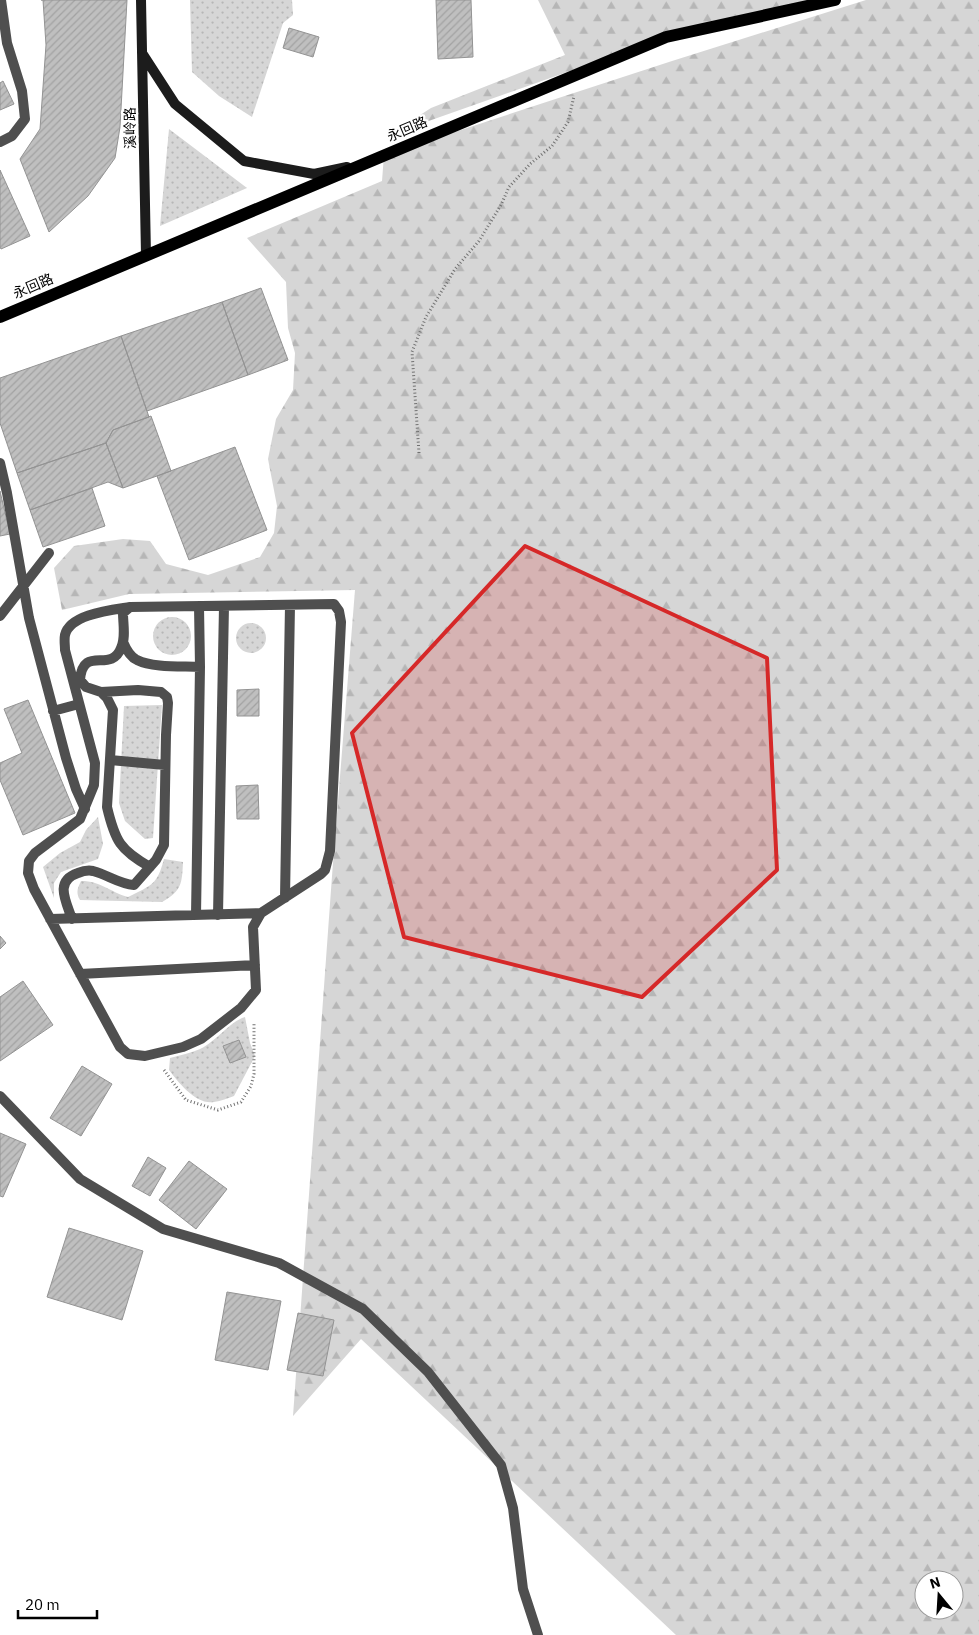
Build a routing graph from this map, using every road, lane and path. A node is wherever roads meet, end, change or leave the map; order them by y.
1 (1, 0) edge
2 (141, 0) edge
3 (835, 0) edge
4 (142, 53) junction
5 (576, 75) junction
6 (0, 142) edge
7 (367, 162) junction
8 (146, 255) junction
9 (0, 317) edge
10 (419, 453) dead end
11 (0, 463) edge
12 (50, 553) dead end
13 (23, 586) junction
14 (290, 605) junction
15 (199, 606) junction
16 (224, 606) junction
17 (130, 607) junction
18 (0, 616) edge
19 (123, 642) junction
20 (200, 667) junction
21 (101, 692) junction
22 (80, 704) junction
23 (53, 711) junction
24 (110, 760) junction
25 (165, 764) junction
26 (85, 809) junction
27 (150, 867) junction
28 (285, 898) junction
29 (261, 914) junction
30 (196, 915) junction
31 (218, 915) junction
32 (50, 919) junction
33 (72, 919) junction
34 (255, 965) junction
35 (80, 974) junction
36 (256, 990) junction
37 (150, 1055) junction
38 (0, 1096) edge
39 (538, 1635) edge

1 - 6 street
2 - 4 street, 溪岭路
3 - 5 main road, 永回路
4 - 7 street
4 - 8 street, 溪岭路
5 - 7 main road, 永回路
5 - 10 path
7 - 8 main road, 永回路
8 - 9 main road, 永回路
11 - 13 street
12 - 13 street
13 - 18 street
13 - 23 street
14 - 16 street
14 - 28 street
14 - 28 street
15 - 16 street
15 - 17 street
15 - 20 street
16 - 31 street
17 - 19 street
17 - 22 street
19 - 20 street
19 - 21 street
20 - 30 street
21 - 24 street
21 - 25 street
22 - 23 street
22 - 26 street
23 - 26 street
24 - 25 street
24 - 27 street
25 - 27 street
26 - 32 street
27 - 33 street
28 - 29 street
29 - 31 street
29 - 34 street
30 - 31 street
30 - 33 street
32 - 33 street
32 - 35 street
34 - 35 street
34 - 36 street
35 - 37 street
36 - 37 street
36 - 37 path
38 - 39 street

